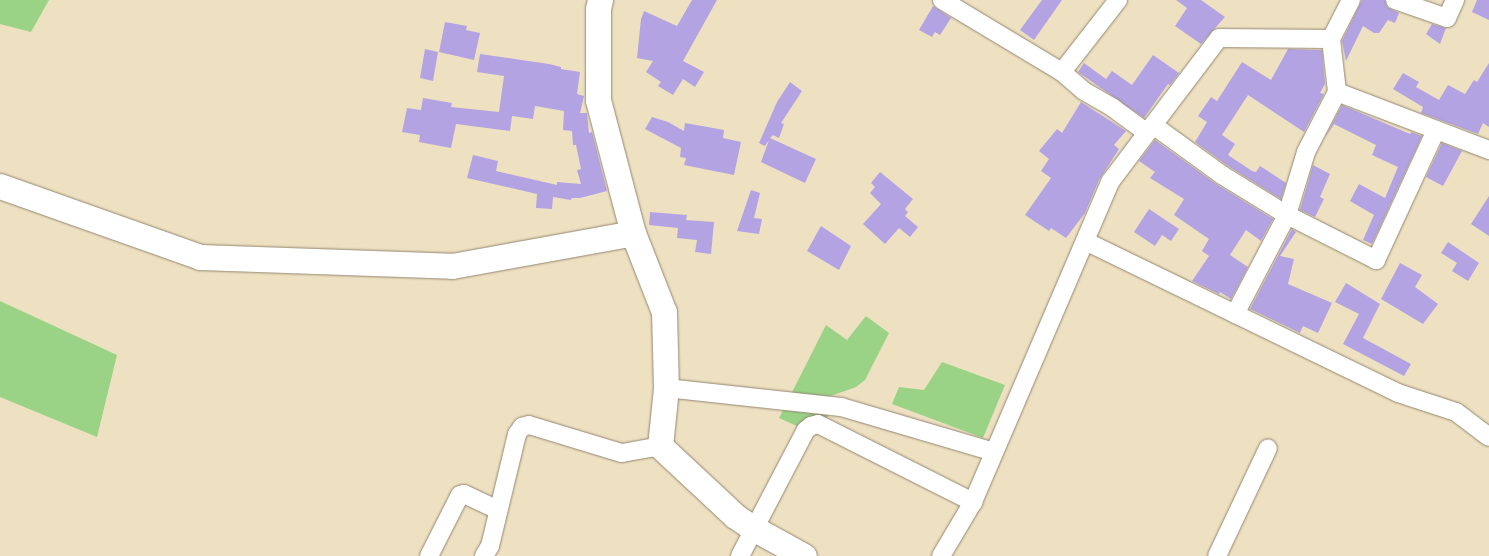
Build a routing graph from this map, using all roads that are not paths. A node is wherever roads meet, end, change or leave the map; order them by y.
1 (600, 0) edge
2 (942, 0) edge
3 (1118, 0) edge
4 (1351, 0) edge
5 (1395, 0) edge
6 (1455, 0) edge
7 (1331, 39) junction
8 (1062, 72) junction
9 (1337, 92) junction
10 (1150, 129) junction
11 (1436, 130) junction
12 (1489, 150) edge
13 (0, 186) edge
14 (1287, 215) junction
15 (633, 233) junction
16 (1085, 241) junction
17 (1235, 314) junction
18 (666, 388) junction
19 (1489, 437) edge
20 (660, 446) junction
21 (1268, 448) dead end
22 (994, 452) junction
23 (973, 502) junction
24 (500, 510) junction
25 (753, 528) junction
26 (429, 556) edge
27 (484, 556) edge
28 (740, 556) edge
29 (804, 556) edge
30 (941, 556) edge
31 (1217, 556) edge

1 - 15 street
2 - 8 street
3 - 8 street
4 - 7 street
5 - 6 street
7 - 9 street
7 - 10 street
8 - 10 street
9 - 11 street
9 - 14 street
10 - 14 street
10 - 16 street
11 - 12 street
11 - 14 street
13 - 15 street
14 - 17 street
15 - 18 street
16 - 17 street
16 - 22 street
17 - 19 street
18 - 20 street
18 - 22 street
20 - 24 street
20 - 25 street
21 - 31 street
22 - 23 street
23 - 25 street
23 - 30 street
24 - 26 street
24 - 27 street
25 - 28 street
25 - 29 street

